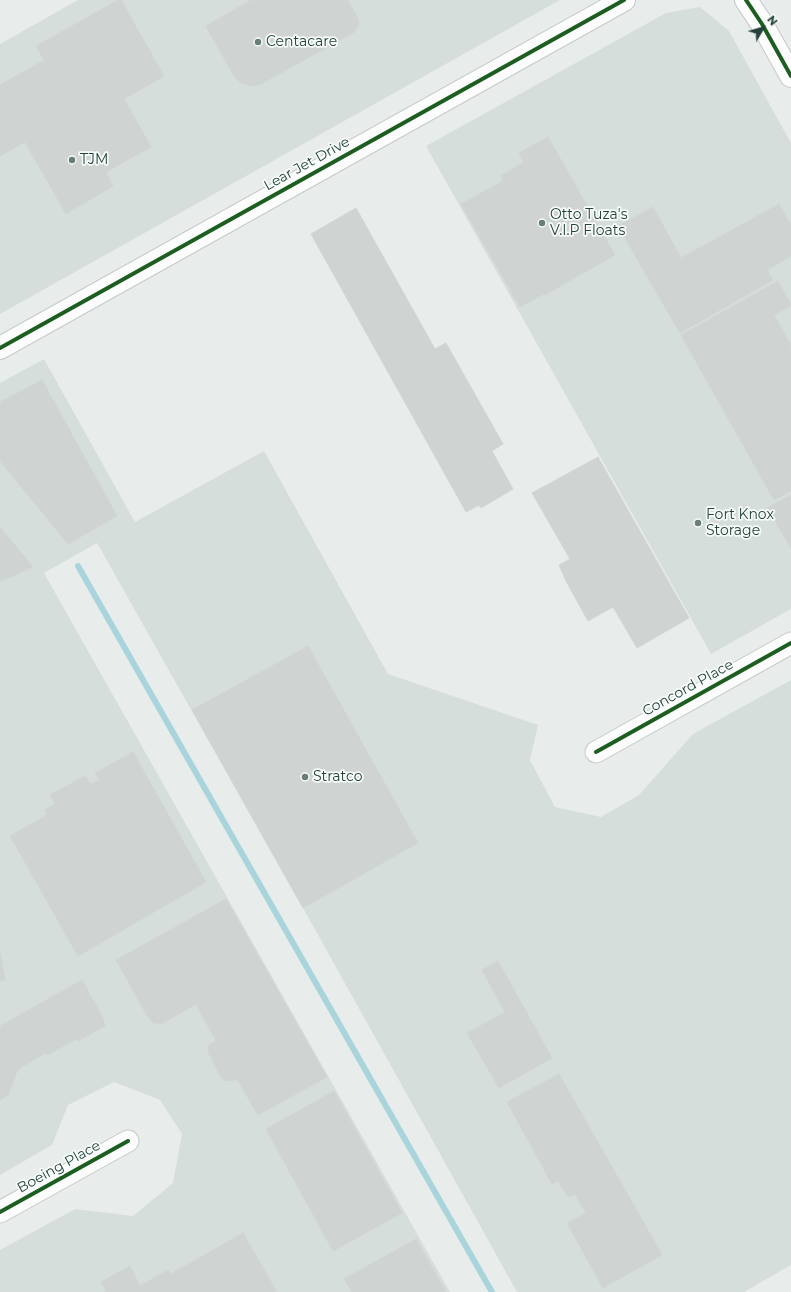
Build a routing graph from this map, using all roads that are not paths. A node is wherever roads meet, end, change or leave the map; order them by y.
1 (624, 0) edge
2 (746, 0) edge
3 (791, 76) edge
4 (0, 348) edge
5 (791, 643) edge
6 (596, 752) dead end
7 (128, 1141) dead end
8 (0, 1212) edge

1 - 4 street, Lear Jet Drive
2 - 3 street
5 - 6 street, Concord Place
7 - 8 street, Boeing Place

